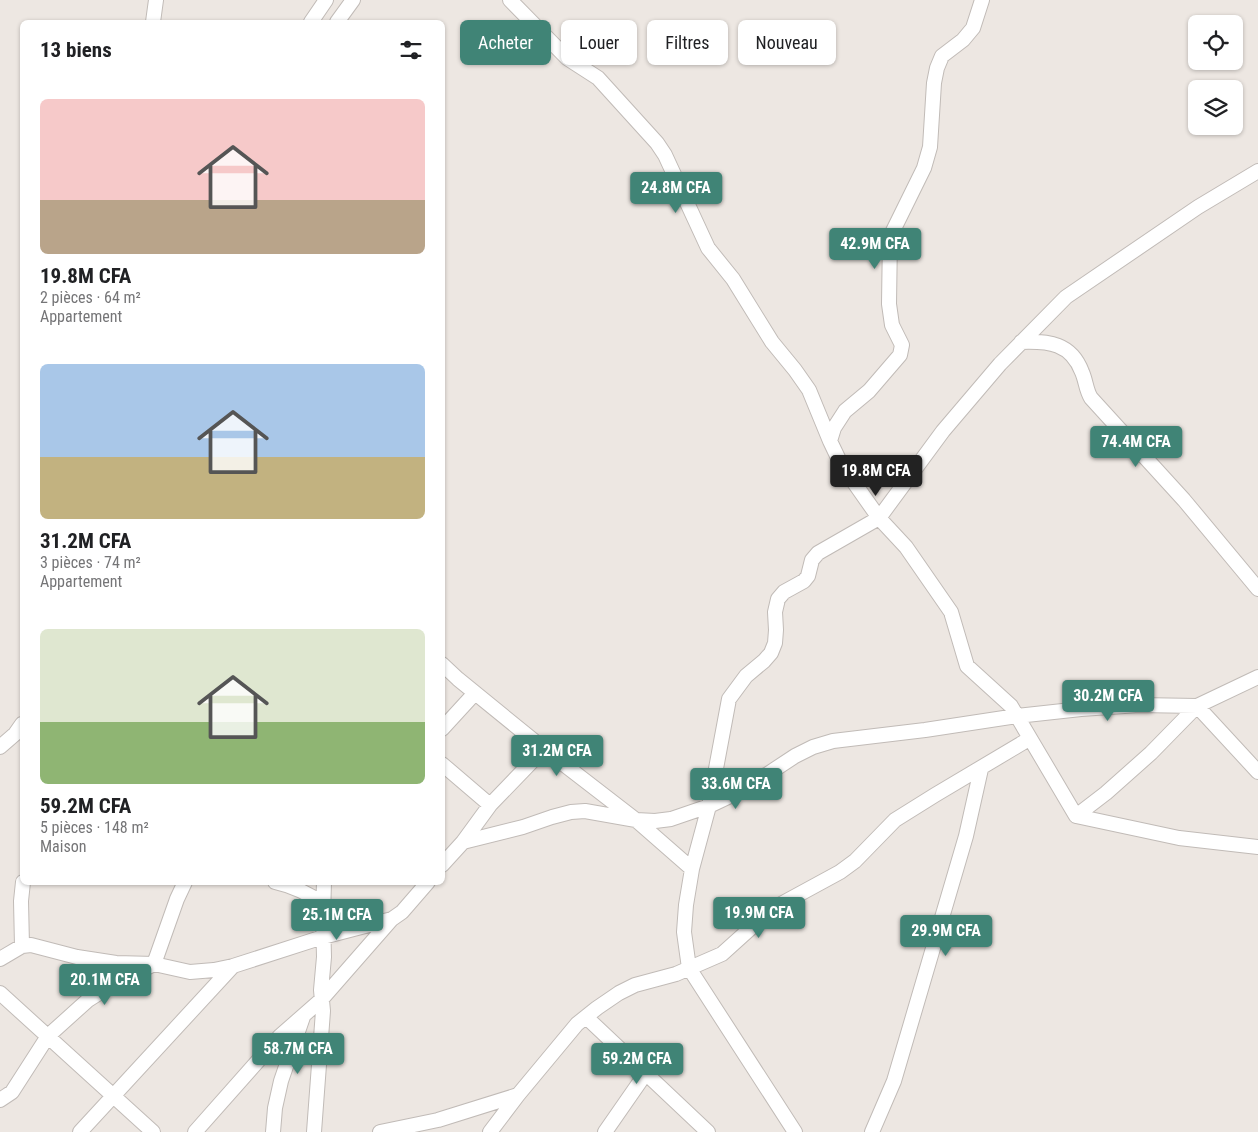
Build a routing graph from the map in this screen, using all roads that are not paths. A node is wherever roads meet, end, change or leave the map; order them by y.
1 (156, 0) edge
2 (326, 0) edge
3 (353, 0) edge
4 (510, 0) edge
5 (982, 0) edge
6 (153, 20) edge
7 (312, 20) edge
8 (338, 20) edge
9 (1258, 171) edge
10 (1021, 342) junction
11 (830, 441) junction
12 (879, 518) junction
13 (1258, 589) edge
14 (445, 667) edge
15 (1258, 677) edge
16 (475, 693) junction
17 (1197, 706) junction
18 (1017, 716) junction
19 (445, 726) edge
20 (20, 727) edge
21 (1030, 740) junction
22 (0, 747) edge
23 (544, 749) junction
24 (445, 767) edge
25 (981, 769) junction
26 (1258, 772) edge
27 (490, 805) junction
28 (709, 806) junction
29 (1076, 816) junction
30 (636, 820) junction
31 (463, 842) junction
32 (1258, 848) edge
33 (445, 862) edge
34 (692, 869) junction
35 (23, 885) edge
36 (184, 885) edge
37 (288, 885) edge
38 (324, 885) edge
39 (425, 885) edge
40 (323, 904) junction
41 (392, 919) junction
42 (323, 937) junction
43 (22, 946) junction
44 (0, 959) edge
45 (154, 964) junction
46 (233, 966) junction
47 (689, 968) junction
48 (0, 993) edge
49 (321, 1000) junction
50 (303, 1017) junction
51 (586, 1017) junction
52 (48, 1036) junction
53 (646, 1073) junction
54 (113, 1095) junction
55 (518, 1095) junction
56 (0, 1100) edge
57 (80, 1132) edge
58 (154, 1132) edge
59 (195, 1132) edge
60 (273, 1132) edge
61 (314, 1132) edge
62 (380, 1132) edge
63 (490, 1132) edge
64 (605, 1132) edge
65 (708, 1132) edge
66 (795, 1132) edge
67 (872, 1132) edge

1 - 6 street
2 - 7 street
3 - 8 street
4 - 11 street
5 - 11 street
9 - 10 street
10 - 12 street
10 - 13 street
11 - 12 street
12 - 18 street
12 - 28 street
14 - 16 street
15 - 17 street
16 - 19 street
16 - 23 street
17 - 18 street
17 - 26 street
17 - 29 street
18 - 21 street
18 - 28 street
20 - 22 street
21 - 25 street
21 - 29 street
23 - 27 street
23 - 30 street
24 - 27 street
25 - 47 street
25 - 67 street
27 - 31 street
28 - 30 street
28 - 34 street
29 - 32 street
30 - 31 street
30 - 34 street
31 - 33 street
34 - 47 street
35 - 43 street
36 - 45 street
37 - 40 street
38 - 40 street
39 - 41 street
40 - 42 street
41 - 42 street
41 - 49 street
42 - 46 street
42 - 49 street
43 - 44 street
43 - 45 street
45 - 46 street
45 - 52 street
46 - 54 street
47 - 51 street
47 - 66 street
48 - 52 street
49 - 50 street
49 - 61 street
50 - 59 street
50 - 60 street
51 - 53 street
51 - 55 street
52 - 54 street
52 - 56 street
53 - 64 street
53 - 65 street
54 - 57 street
54 - 58 street
55 - 62 street
55 - 63 street

